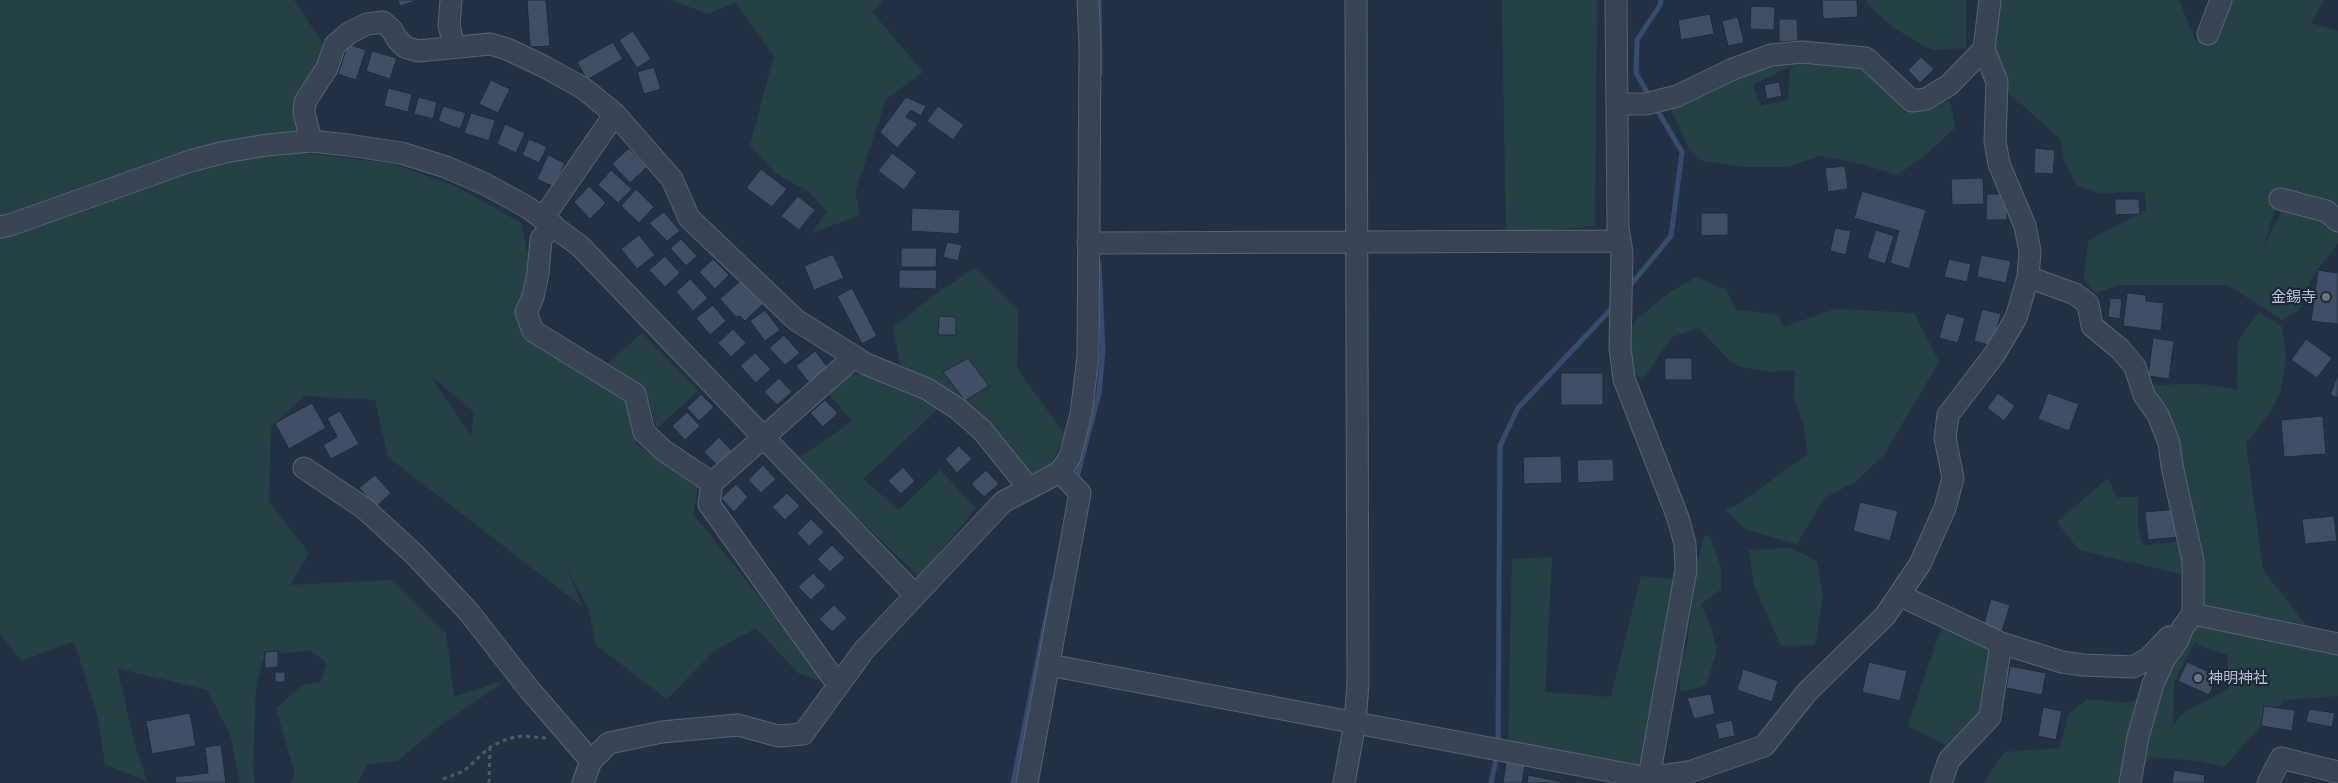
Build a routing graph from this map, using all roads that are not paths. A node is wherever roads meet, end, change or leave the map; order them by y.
1 (451, 0) edge
2 (1088, 0) edge
3 (1356, 0) edge
4 (1616, 0) edge
5 (1990, 0) edge
6 (2221, 0) edge
7 (2208, 34) dead end
8 (454, 47) junction
9 (1984, 49) junction
10 (1617, 104) junction
11 (615, 114) junction
12 (311, 142) junction
13 (2280, 199) dead end
14 (2338, 221) edge
15 (548, 222) junction
16 (0, 226) edge
17 (1619, 240) junction
18 (1088, 243) junction
19 (1358, 243) junction
20 (2028, 277) junction
21 (854, 357) junction
22 (763, 438) junction
23 (304, 468) dead end
24 (1060, 472) junction
25 (712, 483) junction
26 (1028, 487) junction
27 (1899, 595) junction
28 (915, 596) junction
29 (2188, 620) junction
30 (2001, 643) junction
31 (2338, 644) edge
32 (1049, 665) junction
33 (838, 685) junction
34 (1355, 723) junction
35 (590, 761) junction
36 (2338, 772) edge
37 (1648, 780) edge
38 (583, 783) edge
39 (1027, 783) edge
40 (1344, 783) edge
41 (1941, 783) edge
42 (2130, 783) edge
43 (2268, 783) edge

1 - 8 street
2 - 18 street
3 - 19 street
4 - 10 street
5 - 9 street
6 - 7 street
8 - 11 street
8 - 12 street
9 - 10 street
9 - 20 street
10 - 17 street
11 - 15 street
11 - 21 street
12 - 15 street
12 - 16 street
13 - 14 street
15 - 22 street
15 - 25 street
17 - 19 street
17 - 37 street
18 - 19 street
18 - 24 street
19 - 34 street
20 - 27 street
20 - 29 street
21 - 22 street
21 - 26 street
22 - 25 street
22 - 28 street
23 - 35 street
24 - 26 street
24 - 32 street
25 - 33 street
26 - 28 street
27 - 30 street
27 - 37 street
28 - 33 street
29 - 30 street
29 - 31 street
29 - 42 street
30 - 41 street
32 - 34 street
32 - 39 street
33 - 35 street
34 - 37 street
34 - 40 street
35 - 38 street
36 - 43 street

